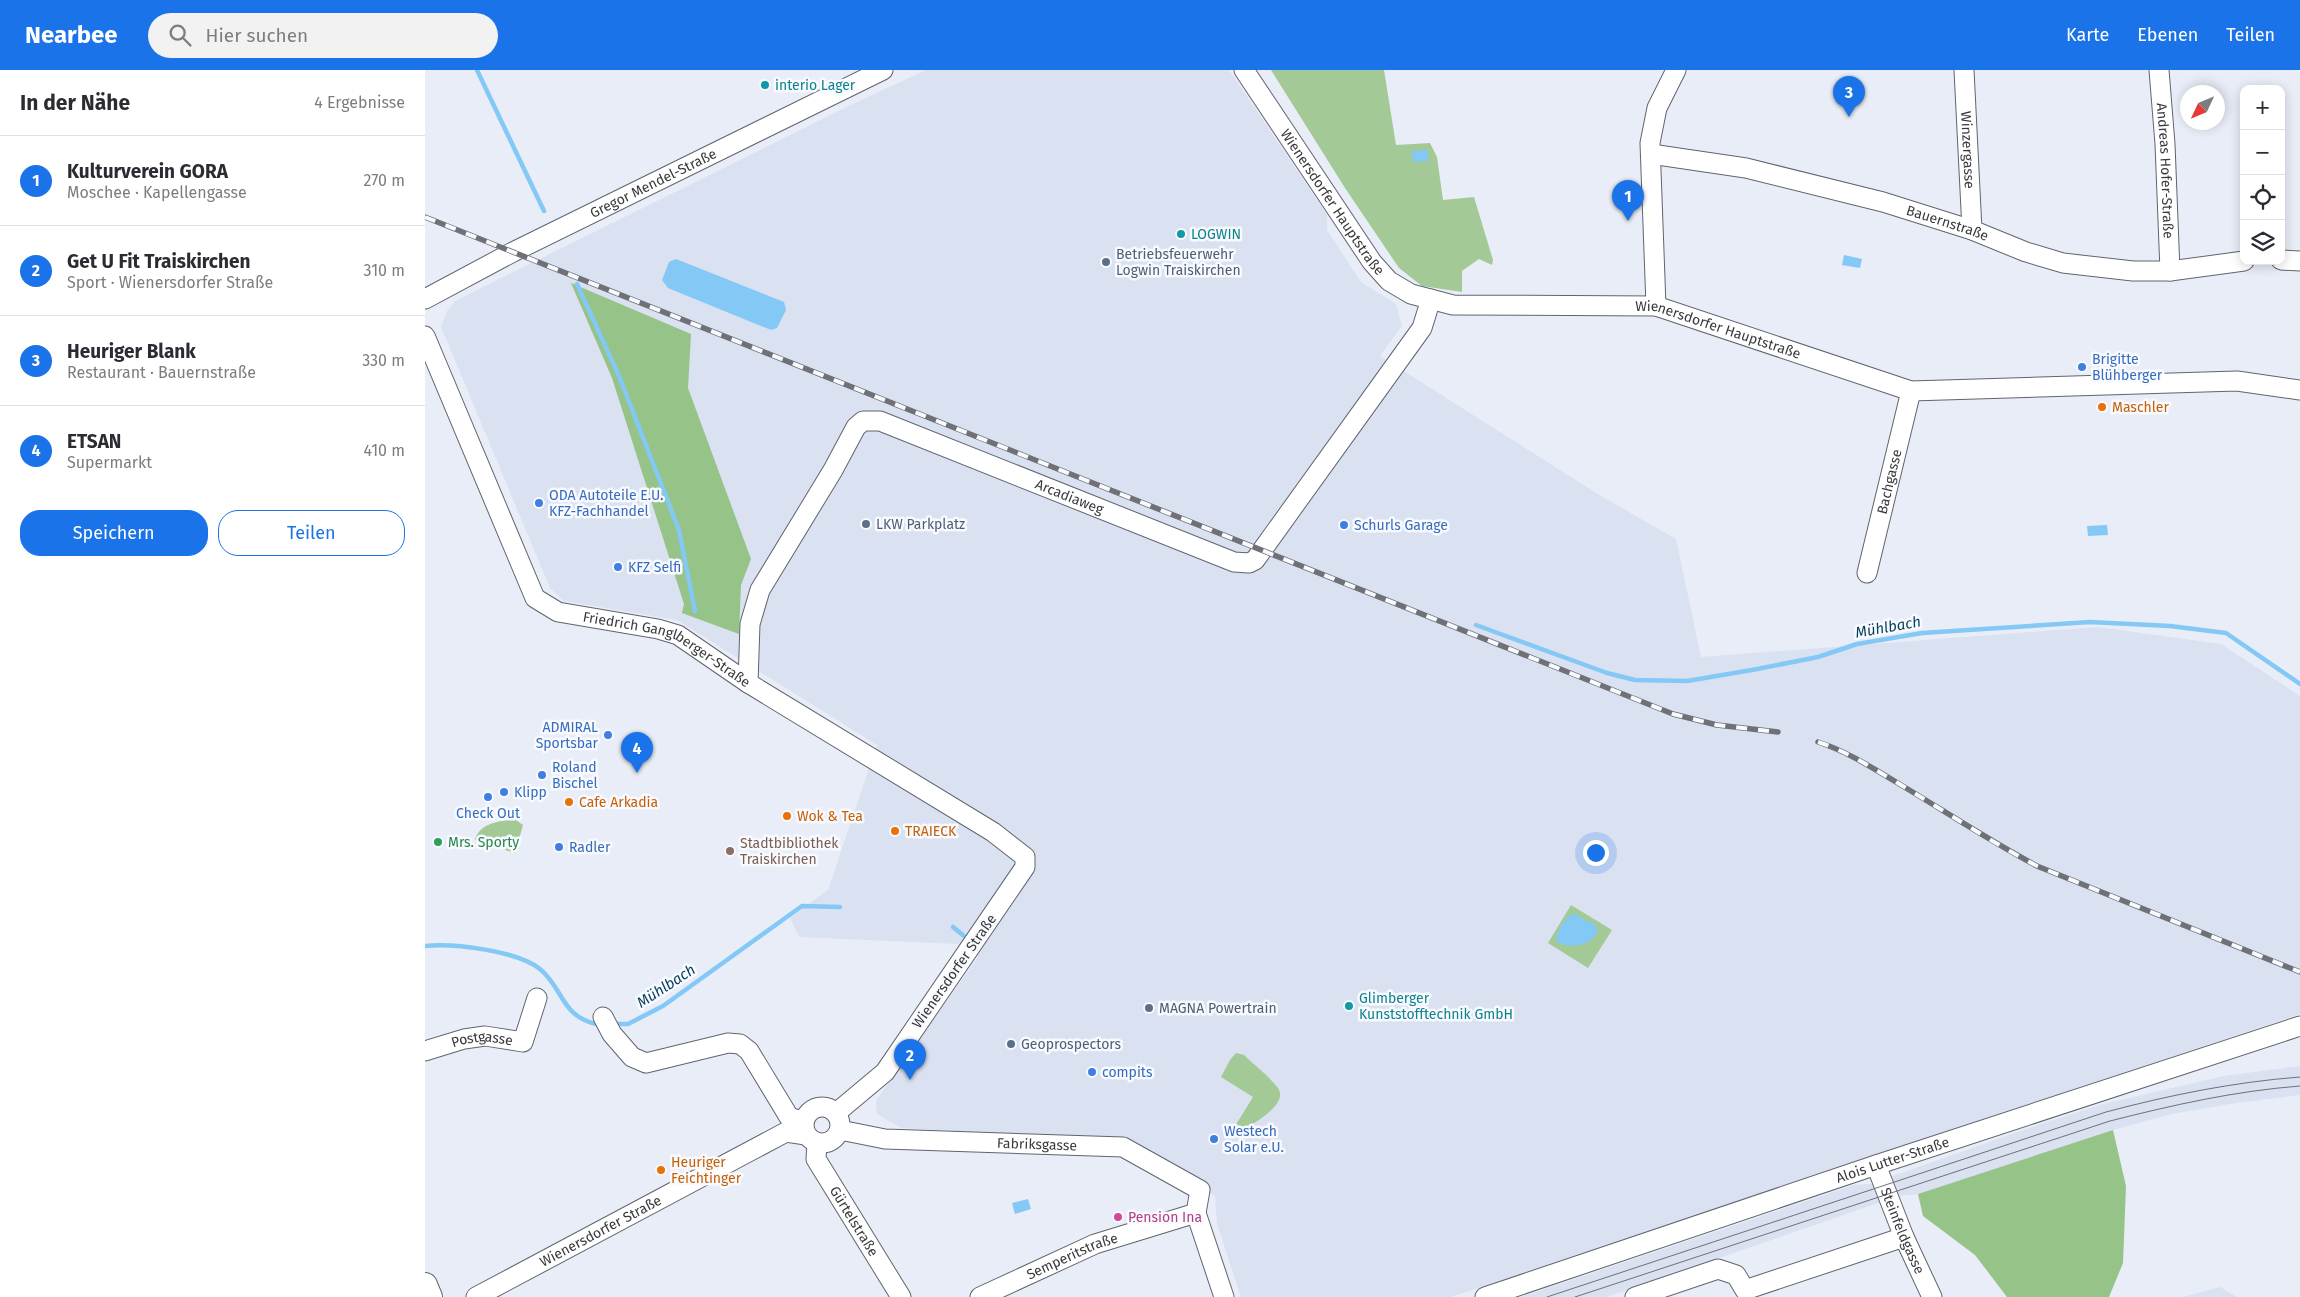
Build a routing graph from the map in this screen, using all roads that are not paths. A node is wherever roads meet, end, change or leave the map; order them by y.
1 (883, 70) edge
2 (1244, 70) edge
3 (1676, 70) edge
4 (1964, 70) edge
5 (2159, 70) edge
6 (1651, 154) junction
7 (1972, 230) junction
8 (2285, 260) edge
9 (2300, 261) edge
10 (2240, 262) edge
11 (2170, 272) junction
12 (425, 299) edge
13 (1431, 299) junction
14 (1655, 306) junction
15 (425, 336) edge
16 (1911, 390) junction
17 (2300, 390) edge
18 (1867, 573) dead end
19 (749, 683) junction
20 (1025, 867) joint
21 (537, 998) dead end
22 (603, 1018) dead end
23 (2300, 1026) edge
24 (425, 1051) edge
25 (838, 1122) junction
26 (809, 1133) junction
27 (1876, 1165) junction
28 (1196, 1213) junction
29 (1904, 1237) junction
30 (425, 1285) edge
31 (1746, 1294) edge
32 (430, 1297) edge
33 (476, 1297) edge
34 (901, 1297) edge
35 (980, 1297) edge
36 (1224, 1297) edge
37 (1485, 1297) edge
38 (1635, 1297) edge
39 (1933, 1297) edge

1 - 12 street, Gregor Mendel-Straße
2 - 13 street, Wienersdorfer Hauptstraße
3 - 6 street
4 - 7 street, Winzergasse
5 - 11 street, Andreas Hofer-Straße
6 - 7 street, Bauernstraße
6 - 14 street
7 - 11 street, Bauernstraße
8 - 9 street
10 - 11 street, Bauernstraße
13 - 14 street, Wienersdorfer Hauptstraße
13 - 19 street, Arcadiaweg
14 - 16 street, Wienersdorfer Hauptstraße
15 - 19 street, Friedrich Ganglberger-Straße
16 - 17 street, Wienersdorfer Hauptstraße
16 - 18 street, Bachgasse
19 - 20 street, Friedrich Ganglberger-Straße
20 - 25 street, Wienersdorfer Straße
21 - 24 street, Postgasse
22 - 26 street
23 - 27 street, Alois Lutter-Straße
25 - 26 street, Wienersdorfer Straße
25 - 26 street
25 - 28 street, Fabriksgasse
26 - 33 street, Wienersdorfer Straße
26 - 34 street, Gürtelstraße
27 - 29 street, Steinfeldgasse
27 - 37 street, Alois Lutter-Straße
28 - 35 street, Semperitstraße
28 - 36 street
29 - 31 street
29 - 39 street, Steinfeldgasse
30 - 32 main road
31 - 38 street

